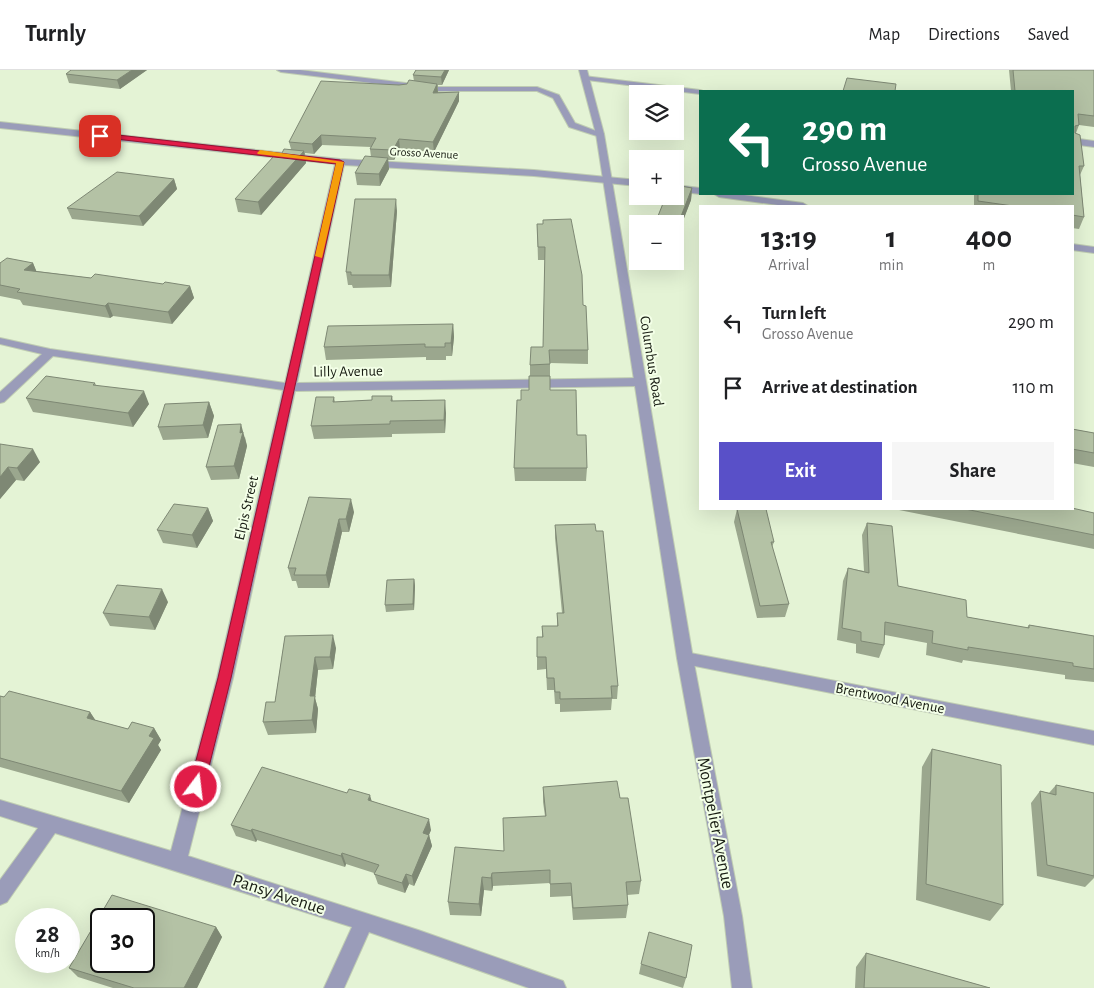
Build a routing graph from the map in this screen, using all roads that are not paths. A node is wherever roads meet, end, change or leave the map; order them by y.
1 (281, 70) edge
2 (585, 74) edge
3 (699, 92) edge
4 (2, 126) edge
5 (600, 134) junction
6 (1074, 141) edge
7 (1094, 144) edge
8 (340, 162) junction
9 (608, 179) junction
10 (629, 182) edge
11 (684, 189) edge
12 (699, 191) edge
13 (726, 195) edge
14 (796, 205) edge
15 (1074, 247) edge
16 (1094, 250) edge
17 (0, 341) edge
18 (50, 352) junction
19 (640, 382) junction
20 (290, 387) junction
21 (0, 399) edge
22 (685, 658) junction
23 (1094, 738) edge
24 (0, 808) edge
25 (52, 823) junction
26 (178, 860) junction
27 (0, 896) edge
28 (364, 922) junction
29 (334, 988) edge
30 (556, 988) edge
31 (742, 988) edge

1 - 5 street
2 - 3 street
2 - 5 street, Columbus Road
4 - 8 street, Grosso Avenue
5 - 9 street, Columbus Road
6 - 7 street
8 - 9 street, Grosso Avenue
8 - 20 street, Elpis Street
9 - 10 street, Grosso Avenue
9 - 19 street, Columbus Road
11 - 12 street
13 - 14 street
15 - 16 street
17 - 18 street, Lilly Avenue
18 - 20 street, Lilly Avenue
18 - 21 street
19 - 20 street, Lilly Avenue
19 - 22 street, Columbus Road
20 - 26 street, Elpis Street
22 - 23 street, Brentwood Avenue
22 - 31 street, Montpelier Avenue
24 - 25 street, Pansy Avenue
25 - 26 street, Pansy Avenue
25 - 27 street
26 - 28 street, Pansy Avenue
28 - 29 street
28 - 30 street, Pansy Avenue

